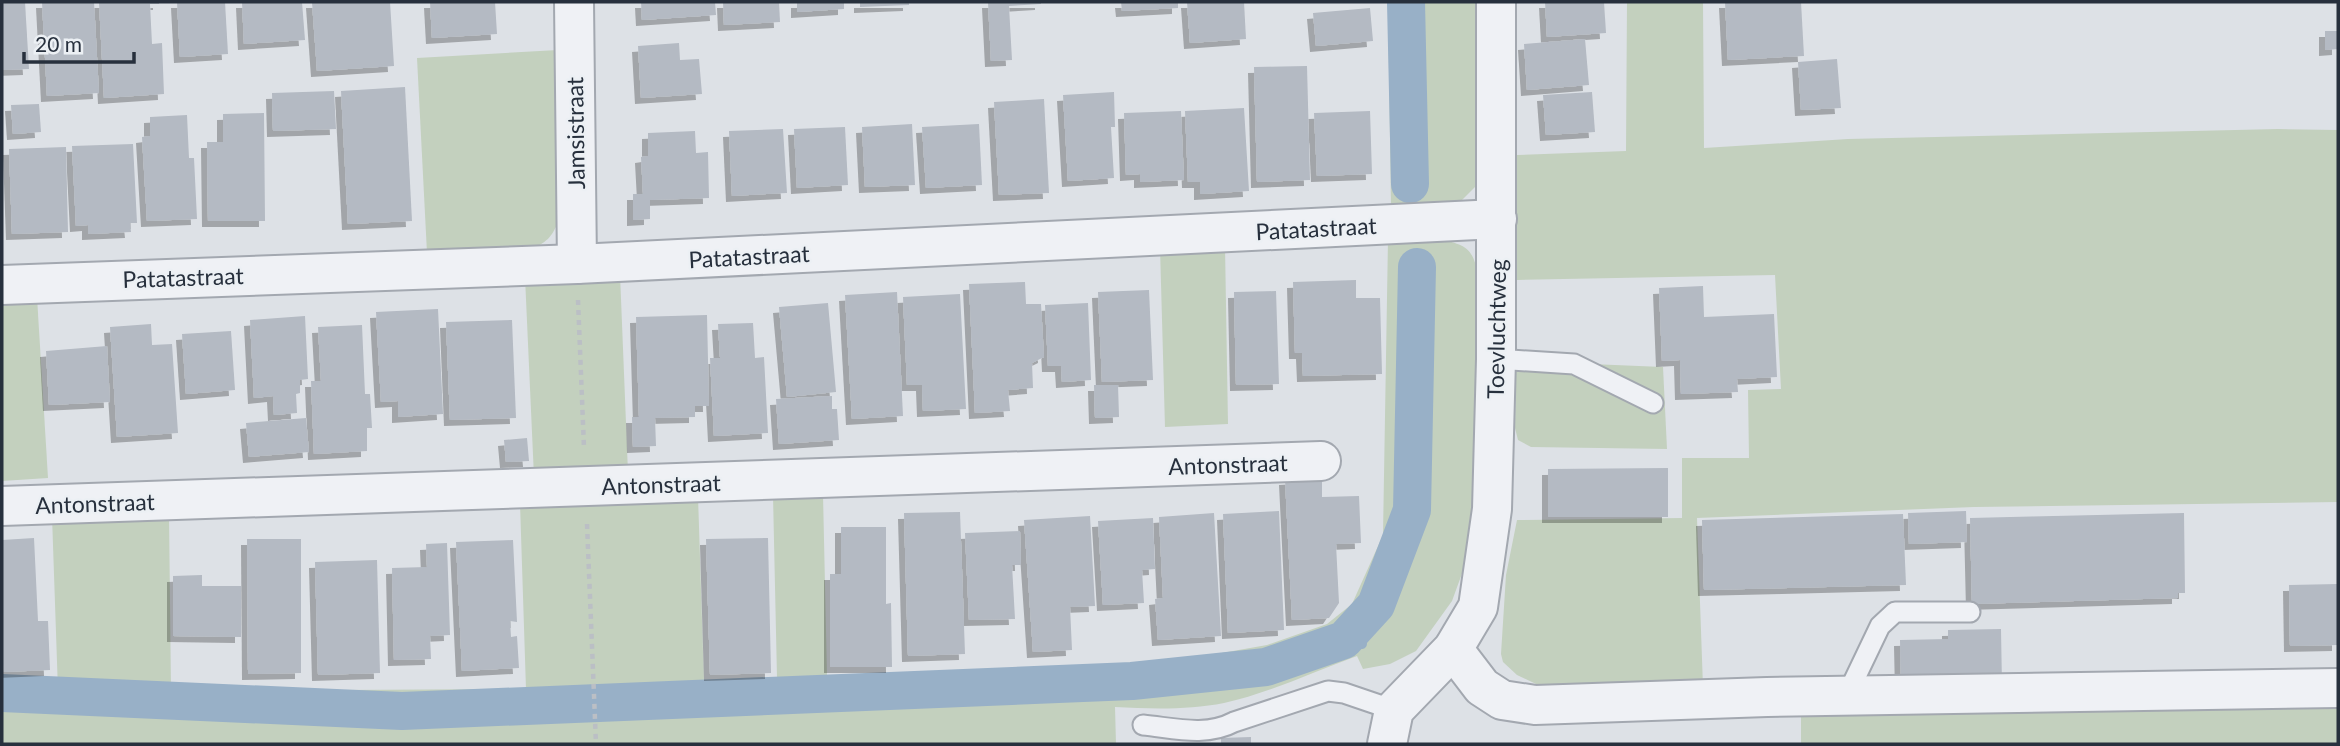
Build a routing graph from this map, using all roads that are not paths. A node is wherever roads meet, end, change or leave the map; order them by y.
1 (574, 2) edge
2 (1496, 2) edge
3 (1497, 219) junction
4 (577, 264) junction
5 (2, 285) edge
6 (1496, 359) junction
7 (1653, 403) dead end
8 (1321, 461) dead end
9 (2, 506) edge
10 (1970, 612) dead end
11 (1453, 649) junction
12 (2338, 688) edge
13 (1847, 695) junction
14 (1143, 725) dead end
15 (1390, 727) edge

1 - 4 street, Jamsistraat
2 - 3 street, Toevluchtweg
3 - 4 street, Patatastraat
3 - 6 street, Toevluchtweg
4 - 5 street, Patatastraat
6 - 7 lane
6 - 11 street, Toevluchtweg
8 - 9 street, Antonstraat
10 - 13 lane
11 - 13 street
11 - 15 street, Toevluchtweg
12 - 13 street
14 - 15 lane

